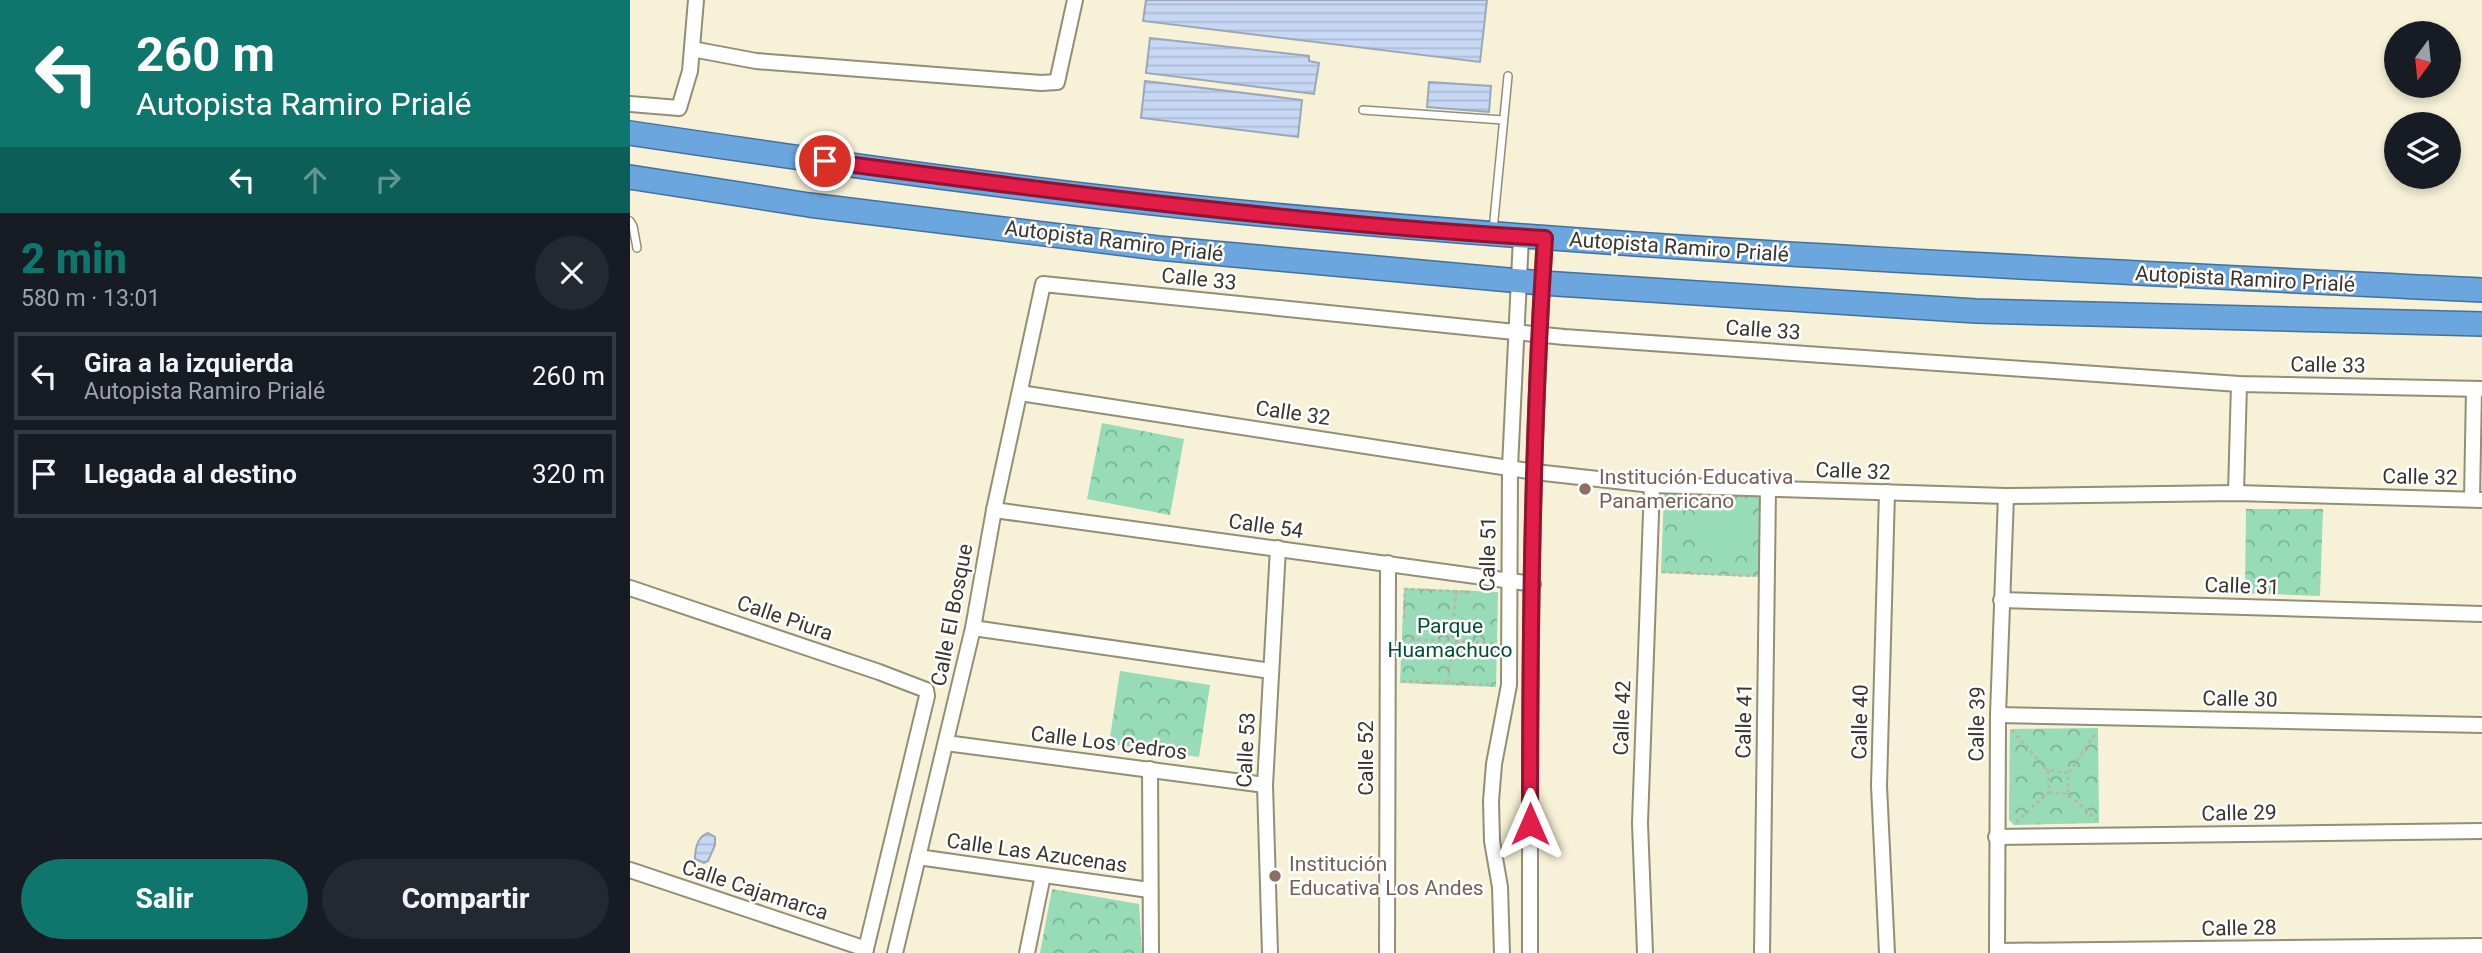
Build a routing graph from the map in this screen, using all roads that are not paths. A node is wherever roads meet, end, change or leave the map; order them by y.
1 (696, 0) edge
2 (1075, 0) edge
3 (692, 49) junction
4 (1508, 76) dead end
5 (630, 104) edge
6 (1363, 110) dead end
7 (1503, 120) junction
8 (630, 133) edge
9 (630, 177) edge
10 (630, 220) edge
11 (1492, 234) junction
12 (1521, 237) junction
13 (1545, 238) junction
14 (637, 248) dead end
15 (1518, 281) junction
16 (1542, 283) junction
17 (1043, 284) joint
18 (2482, 290) edge
19 (2482, 324) edge
20 (1515, 332) junction
21 (1538, 335) junction
22 (2239, 384) junction
23 (2478, 389) edge
24 (1020, 393) junction
25 (1510, 467) junction
26 (1535, 472) junction
27 (1652, 485) junction
28 (1769, 489) junction
29 (1887, 492) junction
30 (2236, 493) junction
31 (2006, 496) junction
32 (2477, 500) edge
33 (994, 510) junction
34 (1278, 548) junction
35 (1388, 564) junction
36 (1509, 580) junction
37 (1533, 583) junction
38 (630, 588) edge
39 (2001, 600) junction
40 (2482, 614) edge
41 (973, 628) junction
42 (1271, 671) junction
43 (926, 690) joint
44 (1998, 715) junction
45 (2482, 725) edge
46 (946, 743) junction
47 (1150, 769) junction
48 (1265, 785) junction
49 (2482, 831) edge
50 (1996, 837) junction
51 (918, 858) junction
52 (630, 870) edge
53 (1043, 875) junction
54 (1149, 890) junction
55 (2482, 946) edge
56 (866, 951) edge
57 (1997, 952) edge
58 (895, 953) edge
59 (1027, 953) edge
60 (1151, 953) edge
61 (1270, 953) edge
62 (1387, 953) edge
63 (1502, 953) edge
64 (1530, 953) edge
65 (1645, 953) edge
66 (1762, 953) edge
67 (1887, 953) edge

1 - 3 street
2 - 3 street
3 - 5 street
4 - 7 lane
6 - 7 lane
7 - 11 lane
8 - 11 highway, Autopista Ramiro Prialé
9 - 15 highway, Autopista Ramiro Prialé
10 - 14 lane
11 - 12 highway, Autopista Ramiro Prialé
12 - 13 highway, Autopista Ramiro Prialé
12 - 15 street, Calle 51
13 - 16 street
13 - 18 highway, Autopista Ramiro Prialé
15 - 16 highway, Autopista Ramiro Prialé
15 - 20 street, Calle 51
16 - 19 highway, Autopista Ramiro Prialé
16 - 21 street
17 - 20 street, Calle 33
17 - 24 street, Calle El Bosque
20 - 21 street, Calle 33
20 - 25 street, Calle 51
21 - 22 street, Calle 33
21 - 26 street
22 - 23 street, Calle 33
22 - 30 street
23 - 32 street
24 - 25 street, Calle 32
24 - 33 street, Calle El Bosque
25 - 26 street, Calle 32
25 - 36 street, Calle 51
26 - 27 street, Calle 32
26 - 37 street
27 - 28 street, Calle 32
27 - 65 street, Calle 42
28 - 29 street, Calle 32
28 - 66 street, Calle 41
29 - 31 street, Calle 32
29 - 67 street, Calle 40
30 - 31 street, Calle 32
30 - 32 street, Calle 32
31 - 39 street, Calle 39
33 - 34 street, Calle 54
33 - 41 street, Calle El Bosque
34 - 35 street, Calle 54
34 - 42 street, Calle 53
35 - 36 street, Calle 54
35 - 62 street, Calle 52
36 - 37 street, Calle 54
36 - 63 street, Calle 51
37 - 64 street
38 - 43 street, Calle Piura
39 - 40 street, Calle 31
39 - 44 street, Calle 39
41 - 42 street
41 - 46 street, Calle El Bosque
42 - 48 street, Calle 53
43 - 56 street, Calle El Bosque
44 - 45 street, Calle 30
44 - 50 street, Calle 39
46 - 47 street, Calle Los Cedros
46 - 51 street, Calle El Bosque
47 - 48 street, Calle Los Cedros
47 - 54 street
48 - 61 street, Calle 53
49 - 50 street, Calle 29
50 - 57 street, Calle 39
51 - 53 street, Calle Las Azucenas
51 - 58 street, Calle El Bosque
52 - 56 street, Calle Cajamarca
53 - 54 street, Calle Las Azucenas
53 - 59 street
54 - 60 street
55 - 57 street, Calle 28

